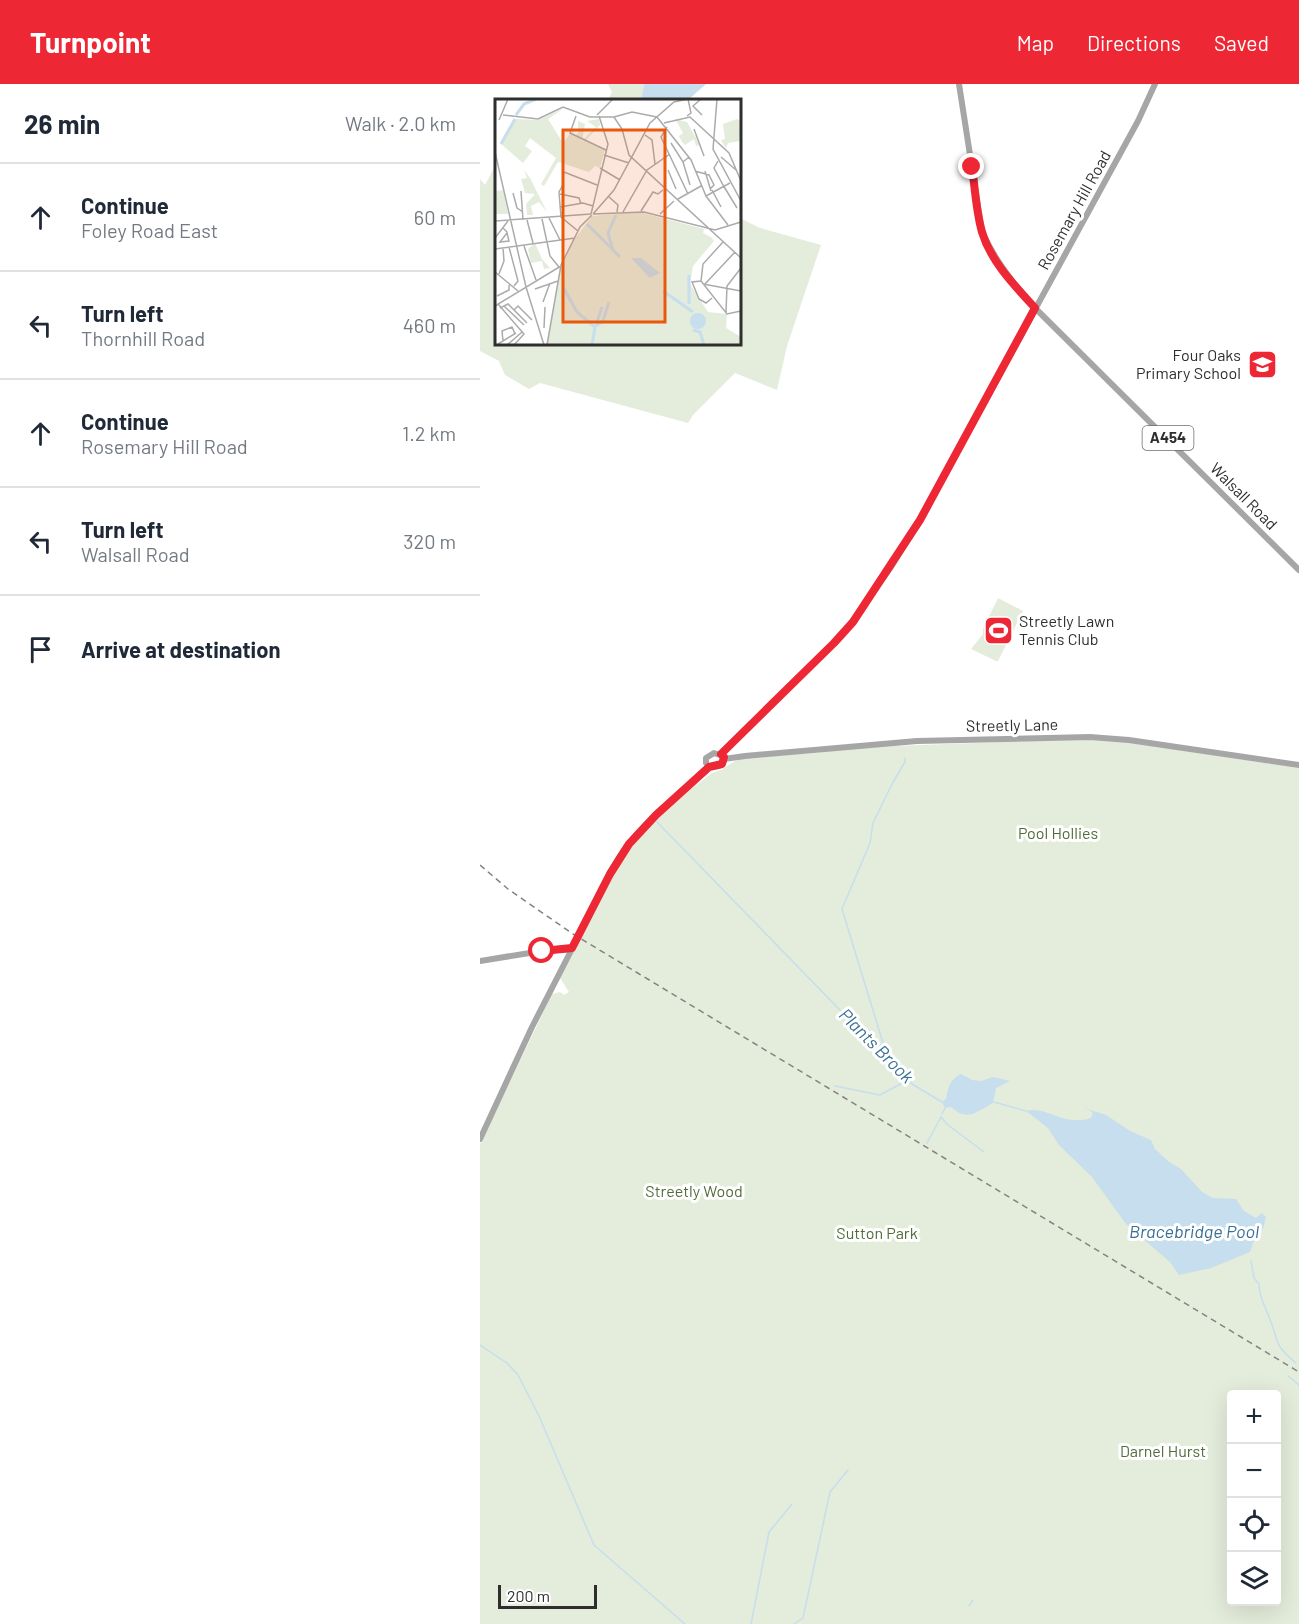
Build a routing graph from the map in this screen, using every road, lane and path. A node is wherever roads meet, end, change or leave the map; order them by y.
1 (959, 84) edge
2 (1155, 84) edge
3 (1035, 308) junction
4 (1299, 570) edge
5 (723, 757) junction
6 (1299, 765) edge
7 (709, 767) junction
8 (574, 946) junction
9 (480, 961) edge
10 (480, 1139) edge

1 - 3 main road, Walsall Road / A454
2 - 3 main road, Rosemary Hill Road
3 - 4 main road, Walsall Road / A454
3 - 5 main road, Rosemary Hill Road
5 - 6 main road, Streetly Lane
5 - 7 main road
5 - 7 main road
7 - 8 main road, bridge
8 - 9 main road
8 - 10 main road

